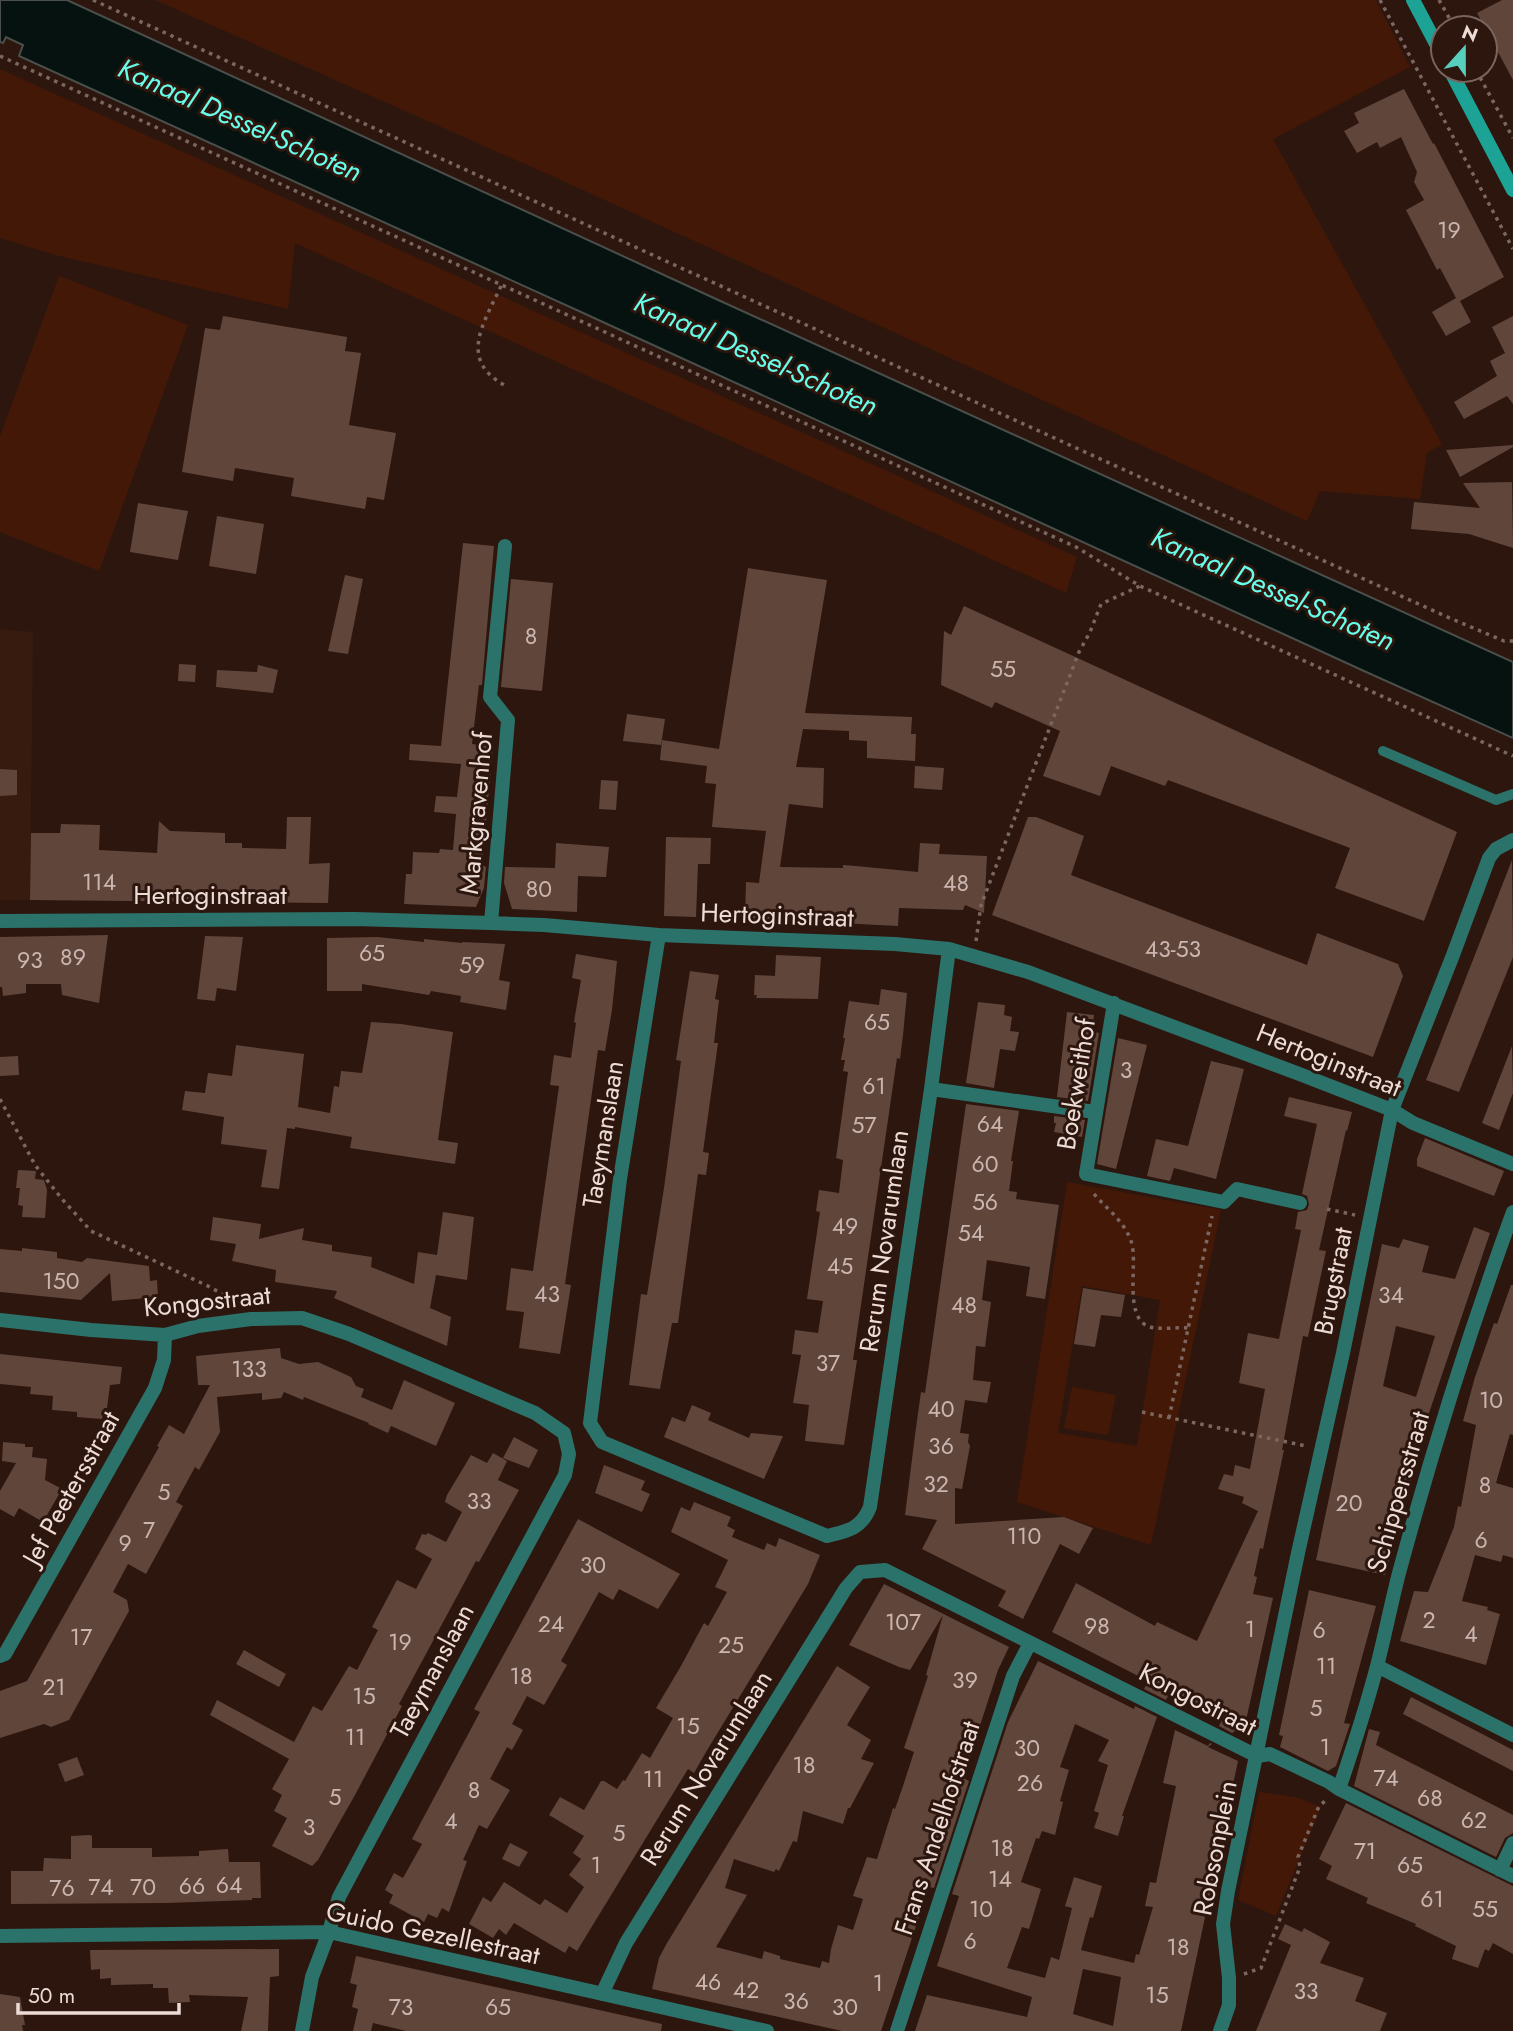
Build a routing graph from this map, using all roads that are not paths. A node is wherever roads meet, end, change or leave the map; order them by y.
1 (1413, 0) edge
2 (1429, 31) edge
3 (1457, 84) edge
4 (1513, 190) edge
5 (505, 546) dead end
6 (1382, 751) dead end
7 (1513, 794) edge
8 (1513, 840) edge
9 (0, 920) edge
10 (491, 923) junction
11 (659, 936) junction
12 (949, 949) junction
13 (1114, 1003) junction
14 (931, 1089) junction
15 (1095, 1110) junction
16 (1392, 1110) junction
17 (1513, 1164) edge
18 (1300, 1203) dead end
19 (1513, 1212) edge
20 (0, 1320) edge
21 (165, 1335) junction
22 (564, 1433) joint
23 (849, 1531) joint
24 (860, 1572) joint
25 (1030, 1643) junction
26 (0, 1656) edge
27 (1377, 1666) junction
28 (1513, 1735) edge
29 (1257, 1756) junction
30 (1339, 1789) junction
31 (1513, 1843) edge
32 (1506, 1873) edge
33 (330, 1932) junction
34 (0, 1936) edge
35 (602, 1994) junction
36 (302, 2031) edge
37 (767, 2031) edge
38 (897, 2031) edge
39 (1220, 2031) edge

1 - 2 street
3 - 4 street
5 - 10 street, Markgravenhof
6 - 7 lane
8 - 16 street, Brugstraat
9 - 10 street, Hertoginstraat
10 - 11 street, Hertoginstraat
11 - 12 street, Hertoginstraat
11 - 23 street, Taeymanslaan
12 - 13 street, Hertoginstraat
12 - 14 street, Rerum Novarumlaan
13 - 15 street, Boekweithof
13 - 16 street, Hertoginstraat
14 - 15 street
14 - 23 street, Rerum Novarumlaan
15 - 18 street, Boekweithof
16 - 17 street, Hertoginstraat
16 - 29 street, Brugstraat
19 - 27 street, Schippersstraat
20 - 21 street, Kongostraat
21 - 22 street, Kongostraat
21 - 26 street, Jef Peetersstraat
22 - 33 street, Taeymanslaan
24 - 25 street, Kongostraat
24 - 35 street, Rerum Novarumlaan
25 - 29 street, Kongostraat
25 - 38 street, Frans Andelhofstraat
27 - 28 street
27 - 30 street, Schippersstraat
29 - 30 street, Kongostraat
29 - 39 street, Robsonplein
30 - 32 street, Kongostraat
31 - 32 street
33 - 34 street, Guido Gezellestraat
33 - 35 street, Guido Gezellestraat
33 - 36 street, Taeymanslaan
35 - 37 street, Guido Gezellestraat

